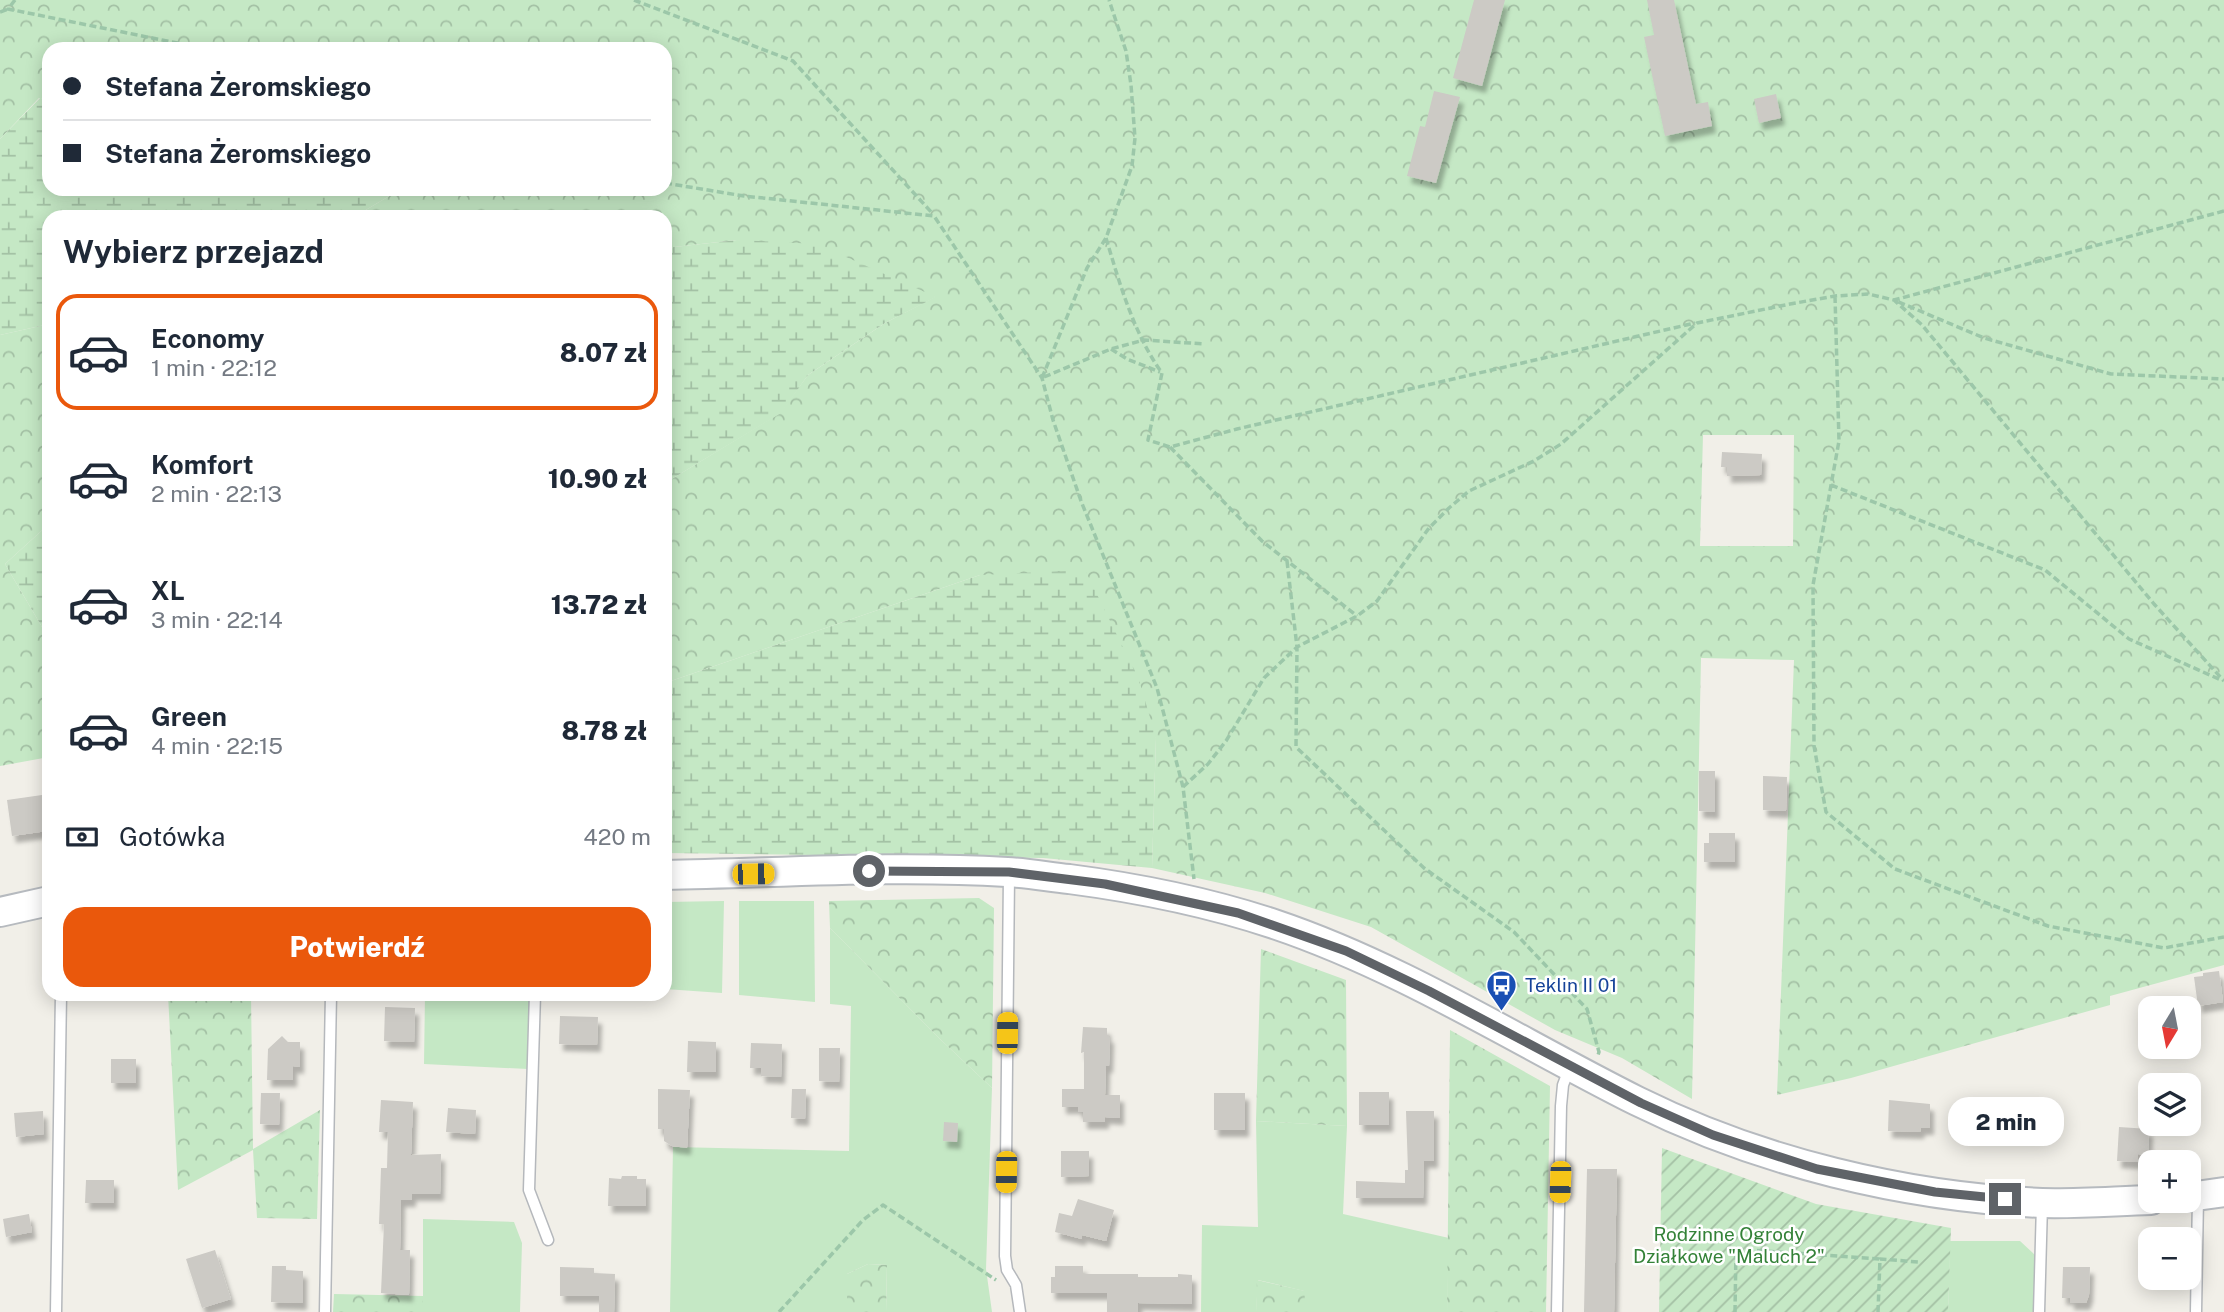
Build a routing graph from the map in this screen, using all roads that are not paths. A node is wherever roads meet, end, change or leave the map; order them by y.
1 (1009, 872) junction
2 (672, 875) edge
3 (42, 903) edge
4 (0, 912) edge
5 (61, 1001) edge
6 (331, 1001) edge
7 (535, 1001) edge
8 (1579, 1071) junction
9 (2204, 1195) edge
10 (2138, 1200) edge
11 (2043, 1203) junction
12 (548, 1240) dead end
13 (55, 1312) edge
14 (325, 1312) edge
15 (1020, 1312) edge
16 (1557, 1312) edge
17 (2039, 1312) edge
18 (2196, 1312) edge

1 - 2 main road
1 - 8 main road
1 - 15 lane
3 - 4 main road
5 - 13 lane
6 - 14 lane
7 - 12 lane
8 - 11 main road
8 - 16 lane
9 - 18 lane
10 - 11 main road
11 - 17 lane

